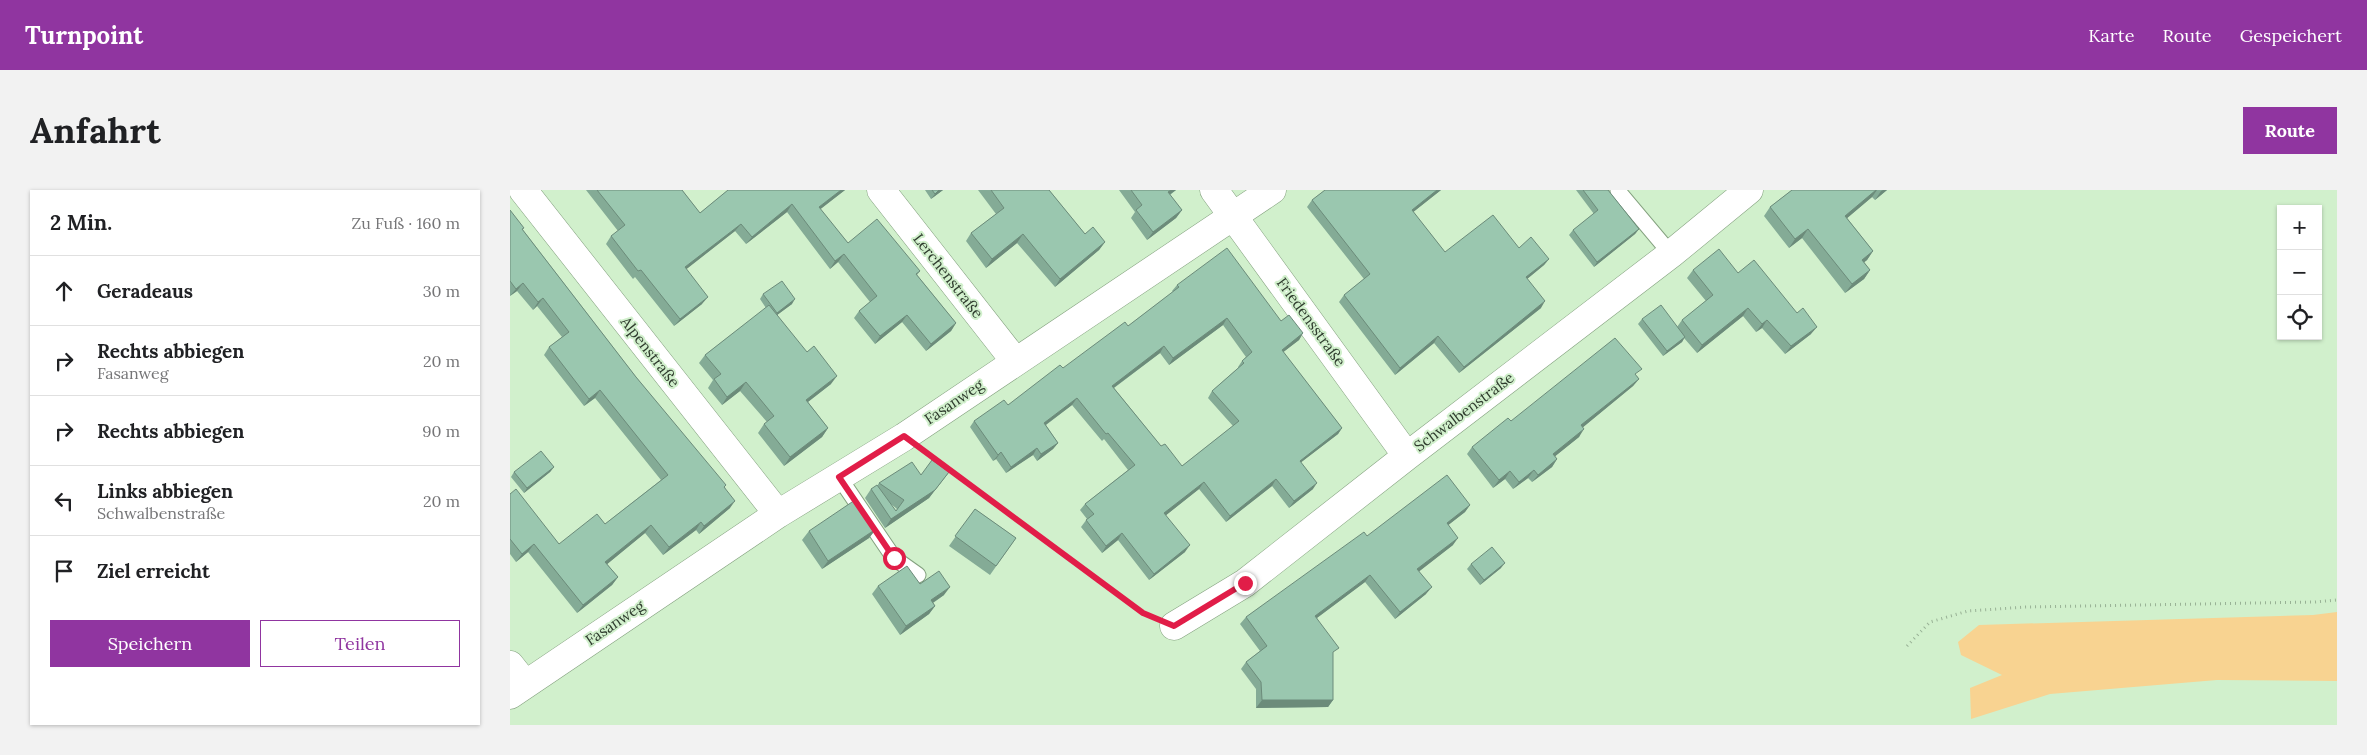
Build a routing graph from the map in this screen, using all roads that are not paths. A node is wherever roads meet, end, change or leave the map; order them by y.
1 (522, 190) edge
2 (881, 190) edge
3 (1214, 190) edge
4 (1272, 190) edge
5 (1749, 190) edge
6 (1618, 191) edge
7 (1234, 216) junction
8 (1672, 254) junction
9 (1015, 361) junction
10 (1407, 456) junction
11 (839, 477) junction
12 (778, 514) junction
13 (918, 575) dead end
14 (1174, 626) road end
15 (515, 681) edge

1 - 12 street, Alpenstraße
2 - 9 street, Lerchenstraße
3 - 7 street, Friedensstraße
4 - 7 street, Fasanweg
5 - 8 street, Schwalbenstraße
6 - 8 lane
7 - 9 street, Fasanweg
7 - 10 street, Friedensstraße
8 - 10 street, Schwalbenstraße
9 - 11 street, Fasanweg
10 - 14 street, Schwalbenstraße
11 - 12 street, Fasanweg
11 - 13 lane
12 - 15 street, Fasanweg

